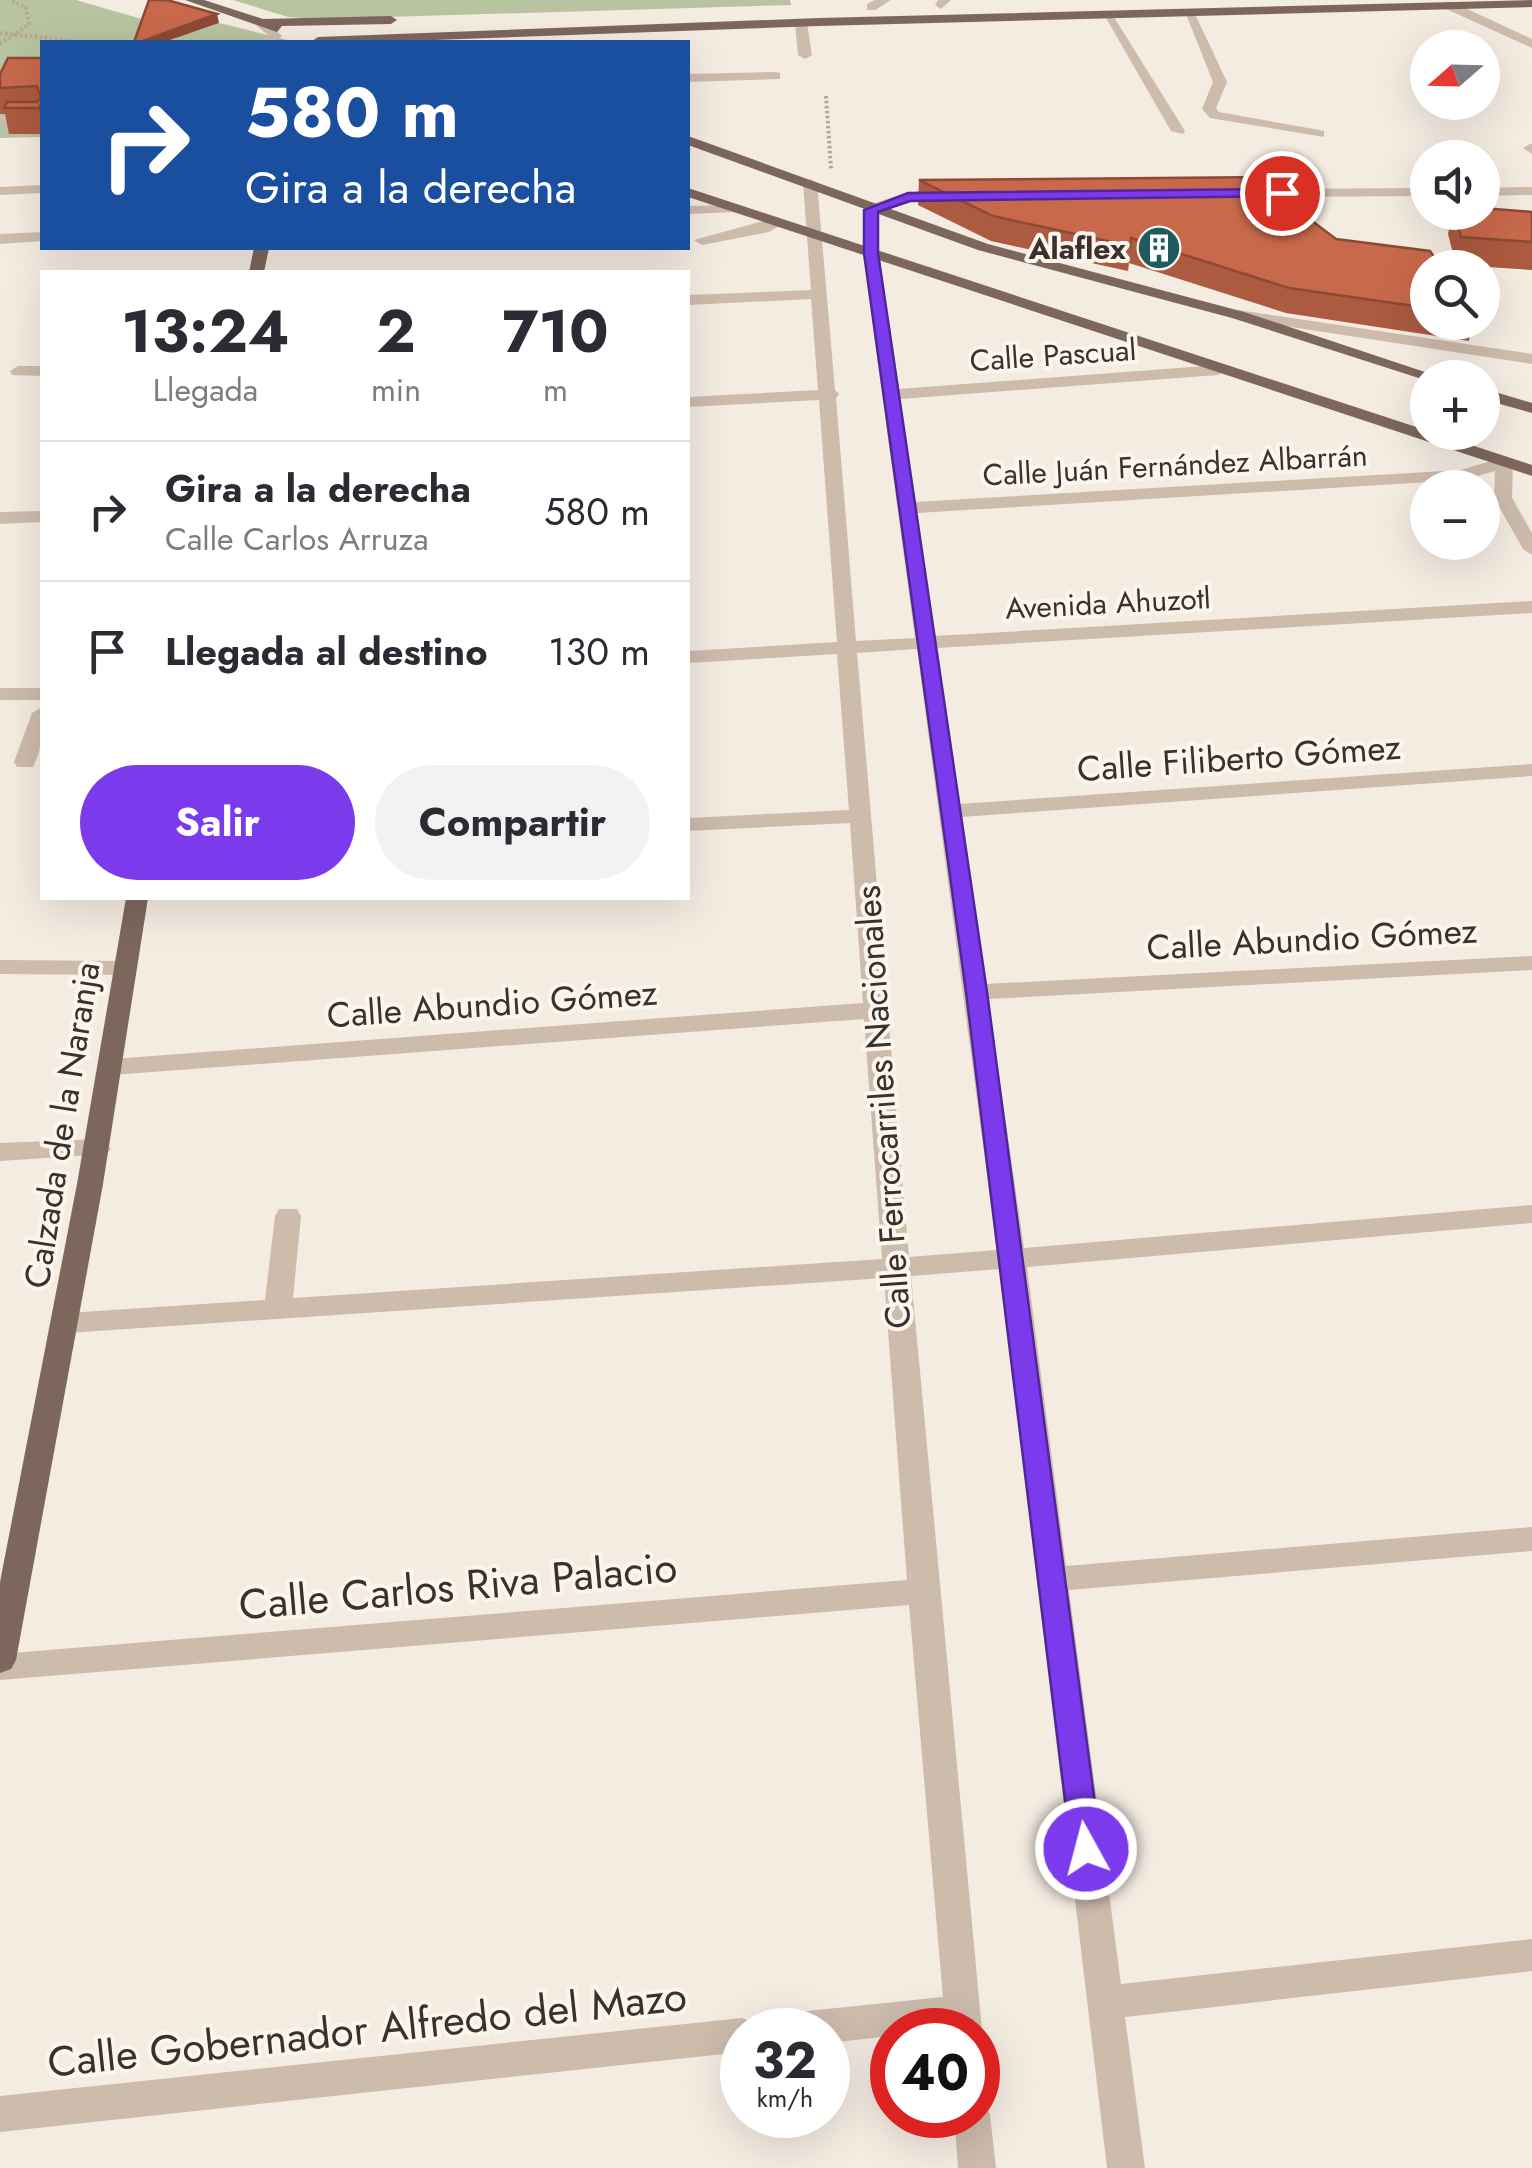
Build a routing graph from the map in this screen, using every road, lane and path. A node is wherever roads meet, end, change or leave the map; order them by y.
1 (10, 0) edge
2 (191, 0) edge
3 (885, 0) edge
4 (1130, 0) edge
5 (938, 2) edge
6 (1532, 2) edge
7 (1445, 3) edge
8 (871, 7) junction
9 (1188, 12) junction
10 (621, 14) dead end
11 (1106, 14) junction
12 (986, 17) junction
13 (349, 21) junction
14 (801, 22) junction
15 (261, 23) junction
16 (0, 33) edge
17 (17, 35) junction
18 (406, 36) junction
19 (65, 40) edge
20 (269, 40) edge
21 (313, 40) edge
22 (322, 40) edge
23 (348, 40) edge
24 (0, 44) edge
25 (1532, 44) edge
26 (805, 55) dead end
27 (775, 76) dead end
28 (690, 78) edge
29 (826, 96) dead end
30 (40, 120) edge
31 (0, 121) edge
32 (1178, 131) dead end
33 (1319, 134) dead end
34 (690, 141) edge
35 (817, 186) junction
36 (40, 189) edge
37 (0, 191) edge
38 (1532, 191) edge
39 (1410, 192) edge
40 (1500, 192) edge
41 (690, 193) edge
42 (1243, 193) edge
43 (967, 196) edge
44 (736, 208) junction
45 (690, 210) edge
46 (871, 210) junction
47 (778, 222) junction
48 (814, 234) junction
49 (40, 237) edge
50 (0, 239) edge
51 (702, 240) dead end
52 (871, 253) junction
53 (820, 294) junction
54 (690, 300) edge
55 (1238, 316) junction
56 (1532, 359) edge
57 (40, 370) edge
58 (1218, 370) junction
59 (1410, 370) edge
60 (18, 371) dead end
61 (830, 394) junction
62 (892, 394) junction
63 (1500, 398) edge
64 (690, 402) edge
65 (1532, 408) edge
66 (1504, 462) junction
67 (1532, 472) edge
68 (908, 508) junction
69 (40, 517) edge
70 (0, 518) edge
71 (1532, 549) edge
72 (1532, 607) edge
73 (928, 643) junction
74 (849, 648) junction
75 (690, 657) edge
76 (0, 694) edge
77 (40, 694) edge
78 (40, 719) edge
79 (25, 762) dead end
80 (1532, 770) edge
81 (950, 811) junction
82 (860, 816) junction
83 (690, 825) edge
84 (137, 900) edge
85 (1532, 963) edge
86 (0, 967) edge
87 (126, 968) junction
88 (976, 992) junction
89 (877, 1010) junction
90 (112, 1068) junction
91 (98, 1148) junction
92 (0, 1152) edge
93 (1532, 1214) edge
94 (288, 1216) dead end
95 (1012, 1258) junction
96 (894, 1266) junction
97 (278, 1309) junction
98 (67, 1323) junction
99 (1532, 1539) edge
100 (10, 1558) edge
101 (1054, 1579) junction
102 (923, 1591) junction
103 (0, 1663) edge
104 (1532, 1955) edge
105 (1104, 2003) junction
106 (962, 2008) edge
107 (720, 2037) edge
108 (0, 2114) edge
109 (974, 2138) edge
110 (977, 2168) edge
111 (1126, 2168) edge

1 - 17 path
2 - 15 main road
3 - 8 street
4 - 5 main road
5 - 8 main road
5 - 12 main road
6 - 7 main road
7 - 9 main road
7 - 25 street
8 - 10 main road
9 - 11 main road
9 - 33 street
11 - 12 main road
11 - 32 street
12 - 14 main road
13 - 15 main road
13 - 18 main road
13 - 22 main road
14 - 18 main road
14 - 26 street
15 - 20 street
15 - 21 main road
16 - 17 path
17 - 19 path
17 - 24 path
18 - 23 main road
27 - 28 street
29 - 35 path
30 - 31 street
34 - 35 main road
35 - 46 main road
35 - 48 street, Calle Ferrocarriles Nacionales
36 - 37 street
38 - 40 street
39 - 42 street
41 - 44 main road
43 - 46 street
44 - 45 street
44 - 47 main road
46 - 52 street
46 - 55 main road
47 - 48 main road
47 - 51 street
48 - 52 main road
48 - 53 street, Calle Ferrocarriles Nacionales
49 - 50 street
52 - 58 main road
52 - 62 street
53 - 54 street
53 - 61 street, Calle Ferrocarriles Nacionales
55 - 56 street
55 - 59 main road
57 - 60 street
58 - 62 street, Calle Pascual
58 - 66 main road
61 - 64 street
61 - 74 street, Calle Ferrocarriles Nacionales
62 - 68 street
63 - 65 main road
66 - 67 main road
66 - 68 street, Calle Juán Fernández Albarrán
66 - 71 street
68 - 73 street
69 - 70 street
72 - 73 street, Avenida Ahuzotl
73 - 74 street, Avenida Ahuzotl
73 - 81 street
74 - 75 street, Avenida Ahuzotl
74 - 82 street, Calle Ferrocarriles Nacionales
76 - 77 street
78 - 79 street
80 - 81 street, Calle Filiberto Gómez
81 - 88 street
82 - 83 street
82 - 89 street, Calle Ferrocarriles Nacionales
84 - 87 main road, Calzada de la Naranja
85 - 88 street, Calle Abundio Gómez
86 - 87 street
87 - 90 main road, Calzada de la Naranja
88 - 95 street
89 - 90 street, Calle Abundio Gómez
89 - 96 street, Calle Ferrocarriles Nacionales
90 - 91 main road, Calzada de la Naranja
91 - 92 street
91 - 98 main road, Calzada de la Naranja
93 - 95 street
94 - 97 street
95 - 96 street
95 - 101 street
96 - 97 street
96 - 102 street, Calle Ferrocarriles Nacionales
97 - 98 street
98 - 100 main road, Calzada de la Naranja
99 - 101 street
100 - 103 main road, Calzada de la Naranja
101 - 105 street
102 - 103 street, Calle Carlos Riva Palacio
102 - 106 street, Calle Ferrocarriles Nacionales
104 - 105 street
105 - 111 street
107 - 108 street, Calle Gobernador Alfredo del Mazo
109 - 110 street

